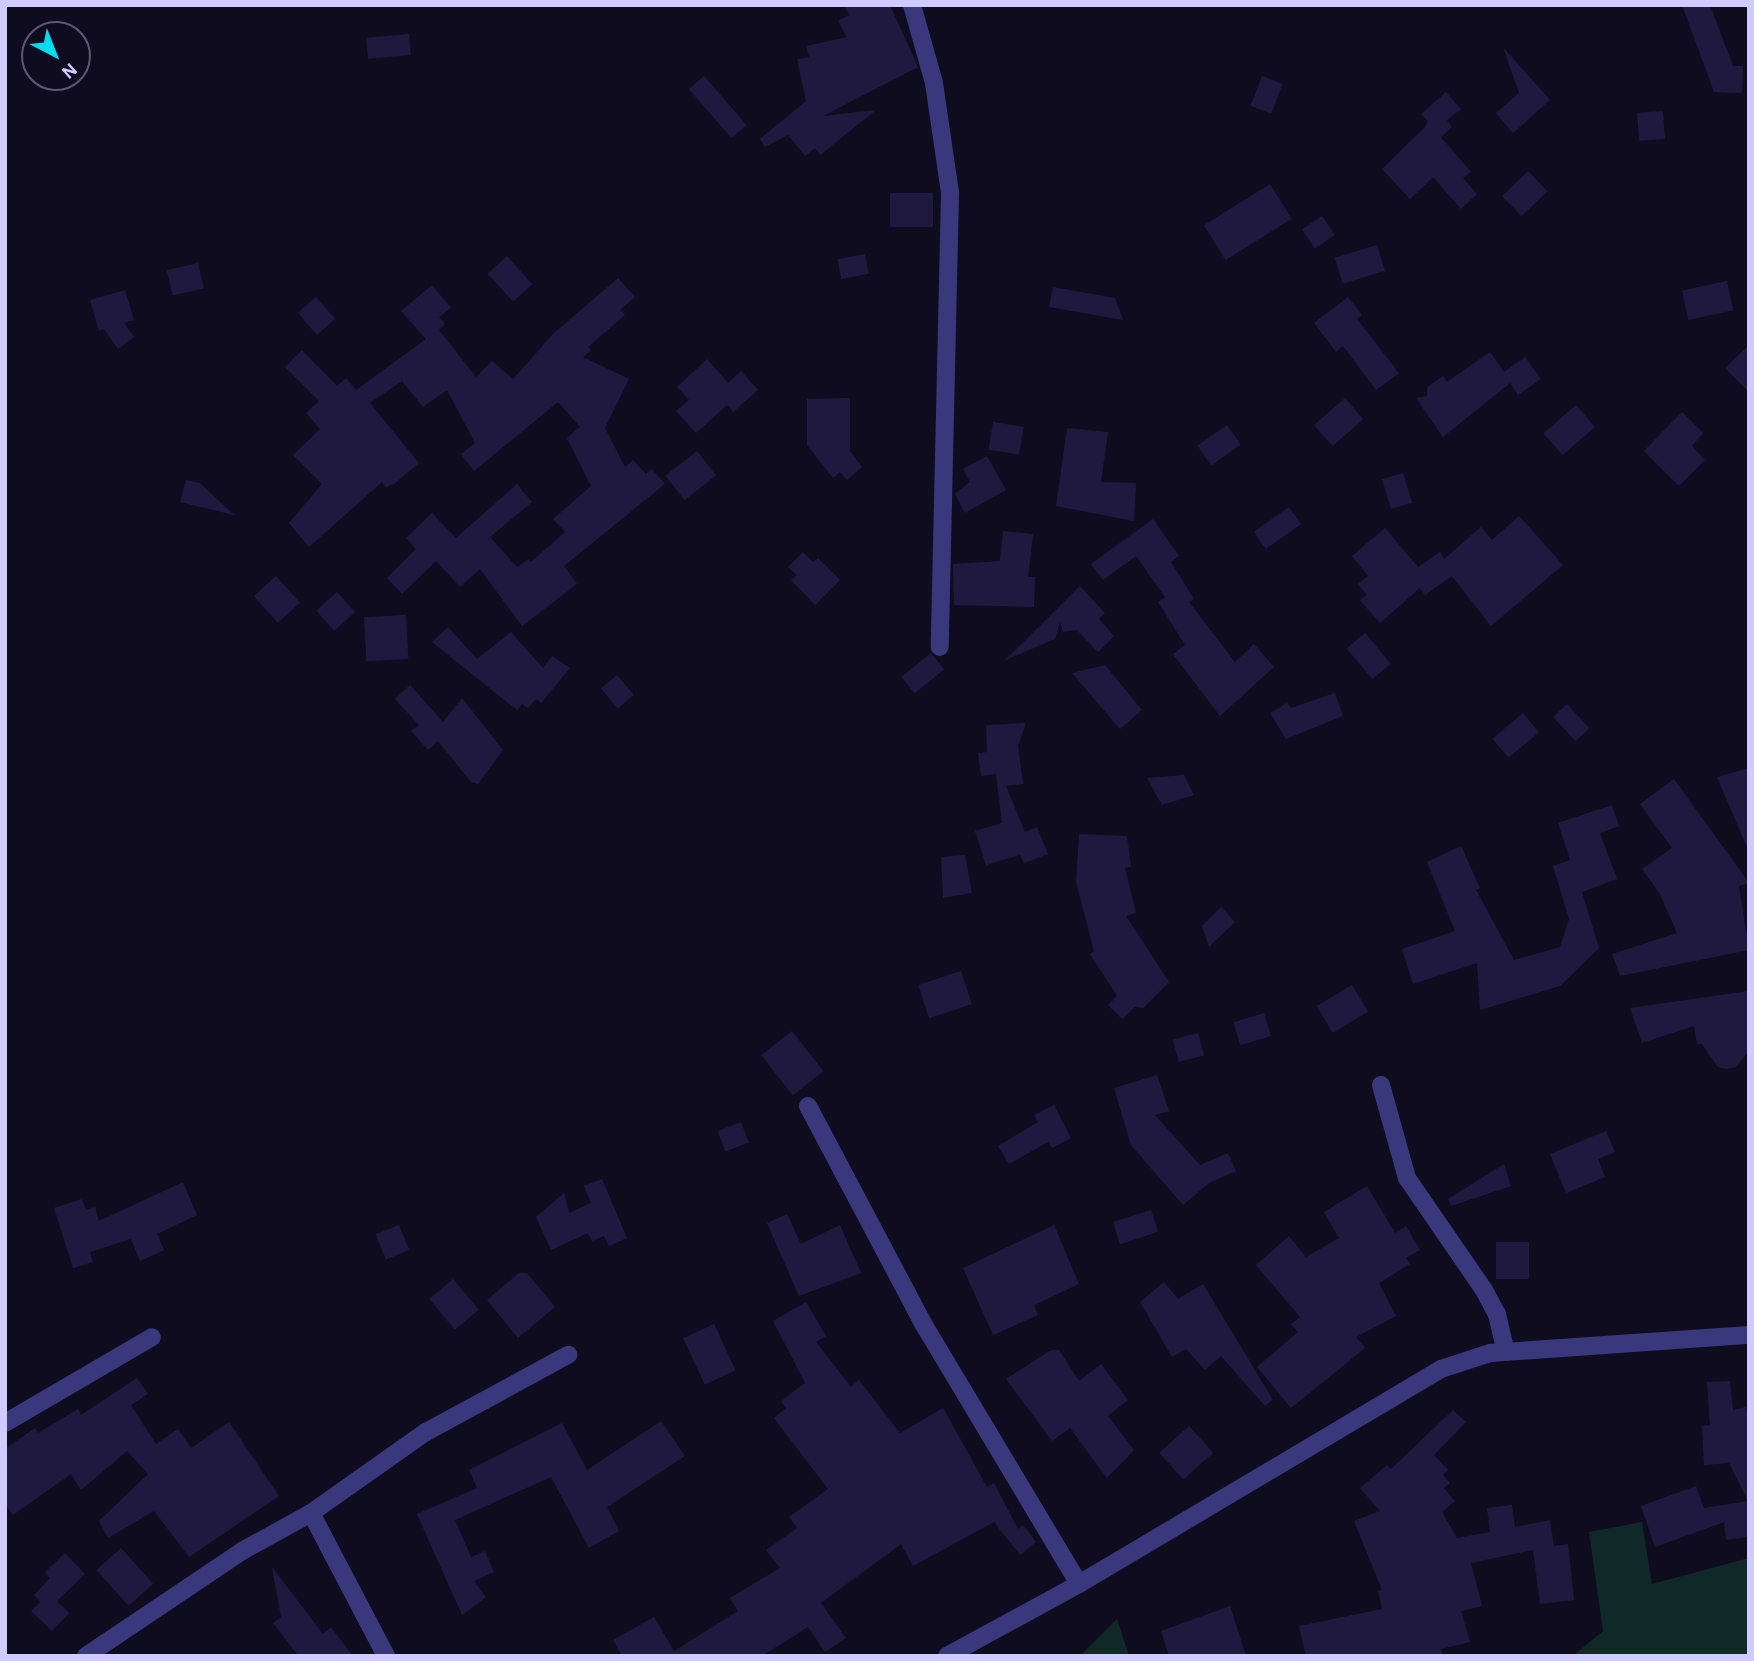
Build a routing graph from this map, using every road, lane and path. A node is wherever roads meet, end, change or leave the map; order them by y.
1 (912, 5) edge
2 (940, 647) dead end
3 (1381, 1085) dead end
4 (808, 1106) dead end
5 (1749, 1335) edge
6 (152, 1337) dead end
7 (1506, 1352) junction
8 (568, 1354) dead end
9 (5, 1423) edge
10 (311, 1513) junction
11 (1079, 1584) junction
12 (86, 1656) edge
13 (386, 1656) edge
14 (947, 1656) edge

1 - 2 street
3 - 7 street
4 - 11 street
5 - 7 street
6 - 9 street
7 - 11 street
8 - 10 street
10 - 12 street
10 - 13 street
11 - 14 street

